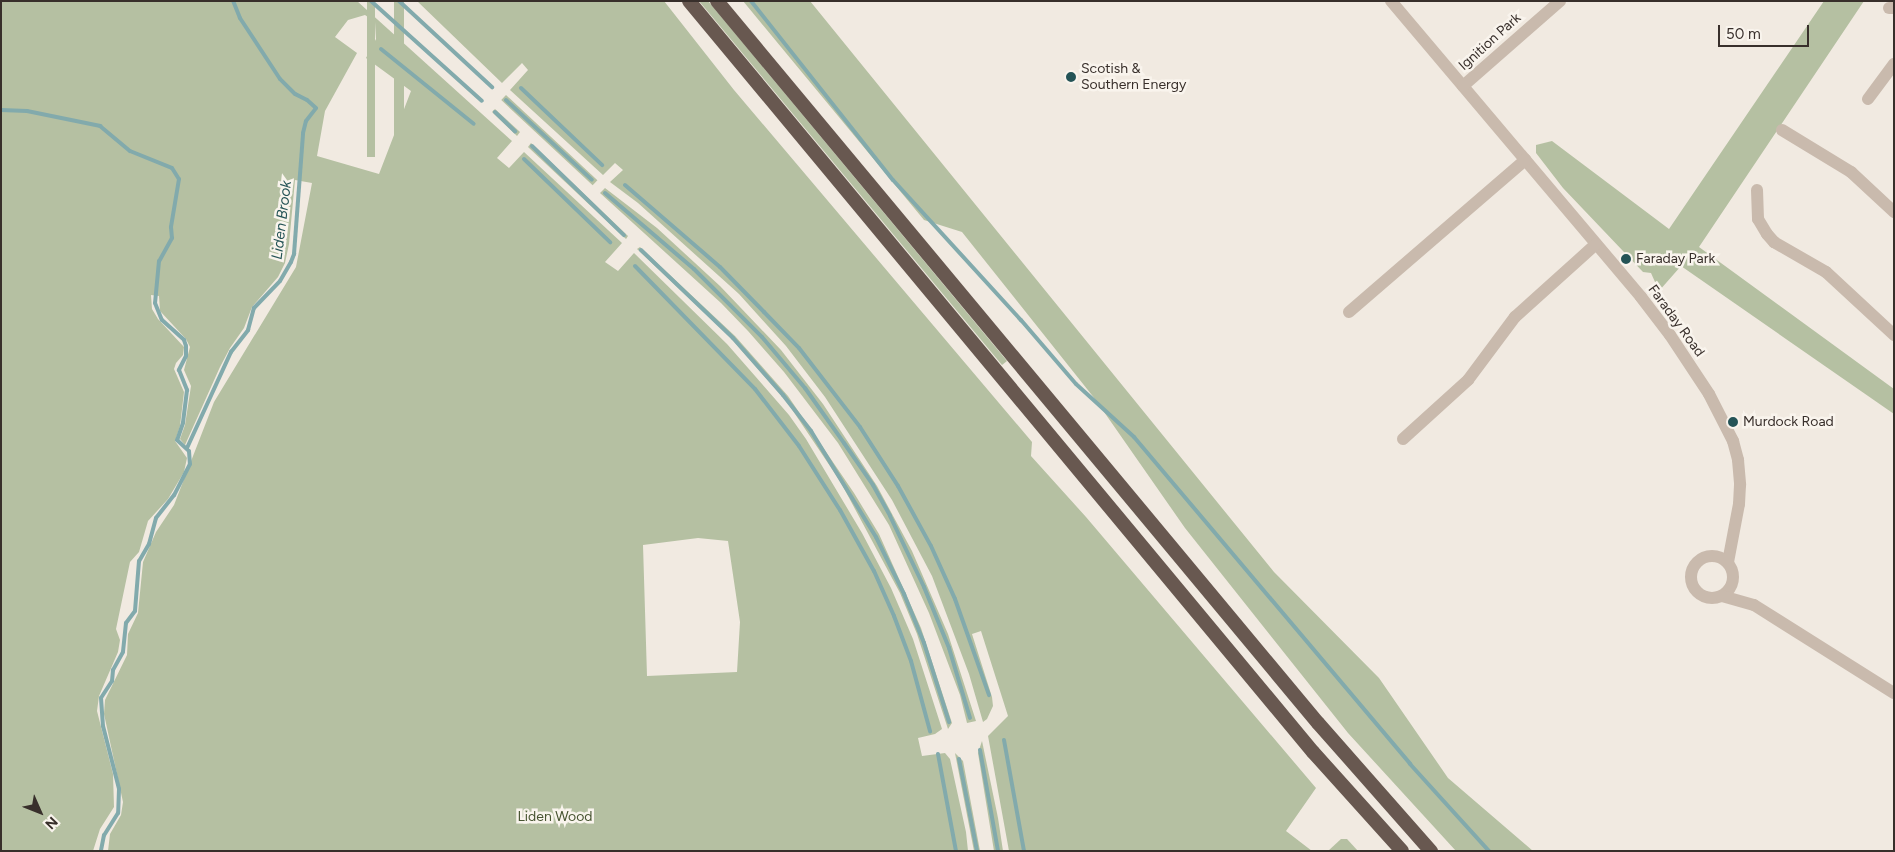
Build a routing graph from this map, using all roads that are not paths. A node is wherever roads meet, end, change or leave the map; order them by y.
1 (689, 1) edge
2 (717, 1) edge
3 (1391, 1) edge
4 (1560, 1) edge
5 (1894, 64) edge
6 (1464, 86) junction
7 (1868, 99) dead end
8 (1782, 130) dead end
9 (1525, 160) junction
10 (1757, 190) dead end
11 (1743, 206) dead end
12 (1757, 207) junction
13 (1894, 212) edge
14 (1596, 244) junction
15 (1349, 312) dead end
16 (1894, 335) edge
17 (1403, 439) dead end
18 (1733, 529) junction
19 (1707, 556) junction
20 (1728, 562) junction
21 (1733, 578) junction
22 (1722, 596) junction
23 (1754, 605) junction
24 (1894, 693) edge
25 (1402, 851) edge
26 (1431, 851) edge

1 - 25 highway
2 - 26 highway
3 - 6 street, Faraday Road
4 - 6 street, Ignition Park
5 - 7 street
6 - 9 street, Faraday Road
8 - 13 street
9 - 14 street, Faraday Road
9 - 15 street
10 - 12 street
11 - 12 street
12 - 16 street
14 - 17 street
14 - 18 street, Faraday Road
18 - 19 street
18 - 20 street, Faraday Road
19 - 20 street
19 - 22 street
20 - 21 street
21 - 22 street
21 - 23 street
22 - 23 street
23 - 24 street

